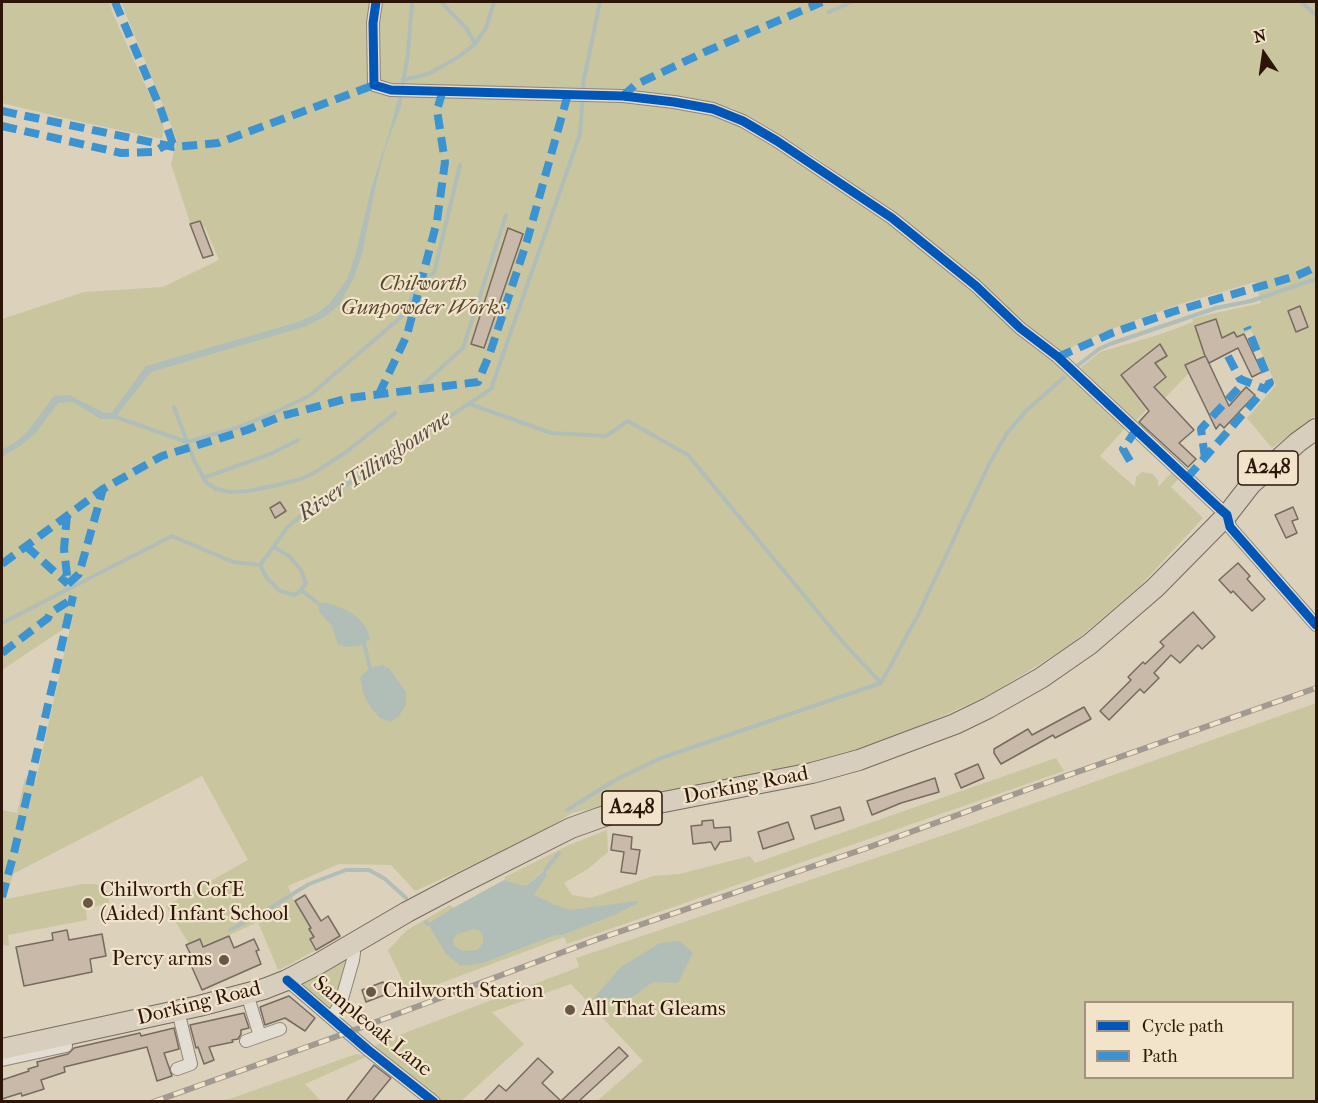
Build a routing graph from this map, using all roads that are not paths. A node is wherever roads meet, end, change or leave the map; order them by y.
1 (376, 2) edge
2 (1317, 429) edge
3 (1228, 519) junction
4 (1317, 625) edge
5 (349, 945) junction
6 (287, 980) junction
7 (247, 994) junction
8 (178, 1011) junction
9 (332, 1018) junction
10 (280, 1029) dead end
11 (260, 1036) junction
12 (246, 1041) dead end
13 (66, 1046) dead end
14 (3, 1054) edge
15 (177, 1069) dead end
16 (434, 1101) edge

1 - 3 street
2 - 3 main road, Dorking Road / A248
3 - 4 street
3 - 5 main road, Dorking Road / A248
5 - 6 main road, Dorking Road / A248
5 - 9 street
6 - 7 main road, Dorking Road / A248
6 - 9 street, Sampleoak Lane
7 - 8 main road, Dorking Road / A248
7 - 11 street
8 - 14 main road, Dorking Road / A248
8 - 15 street
9 - 16 street, Sampleoak Lane
10 - 11 street
11 - 12 street
13 - 14 street

